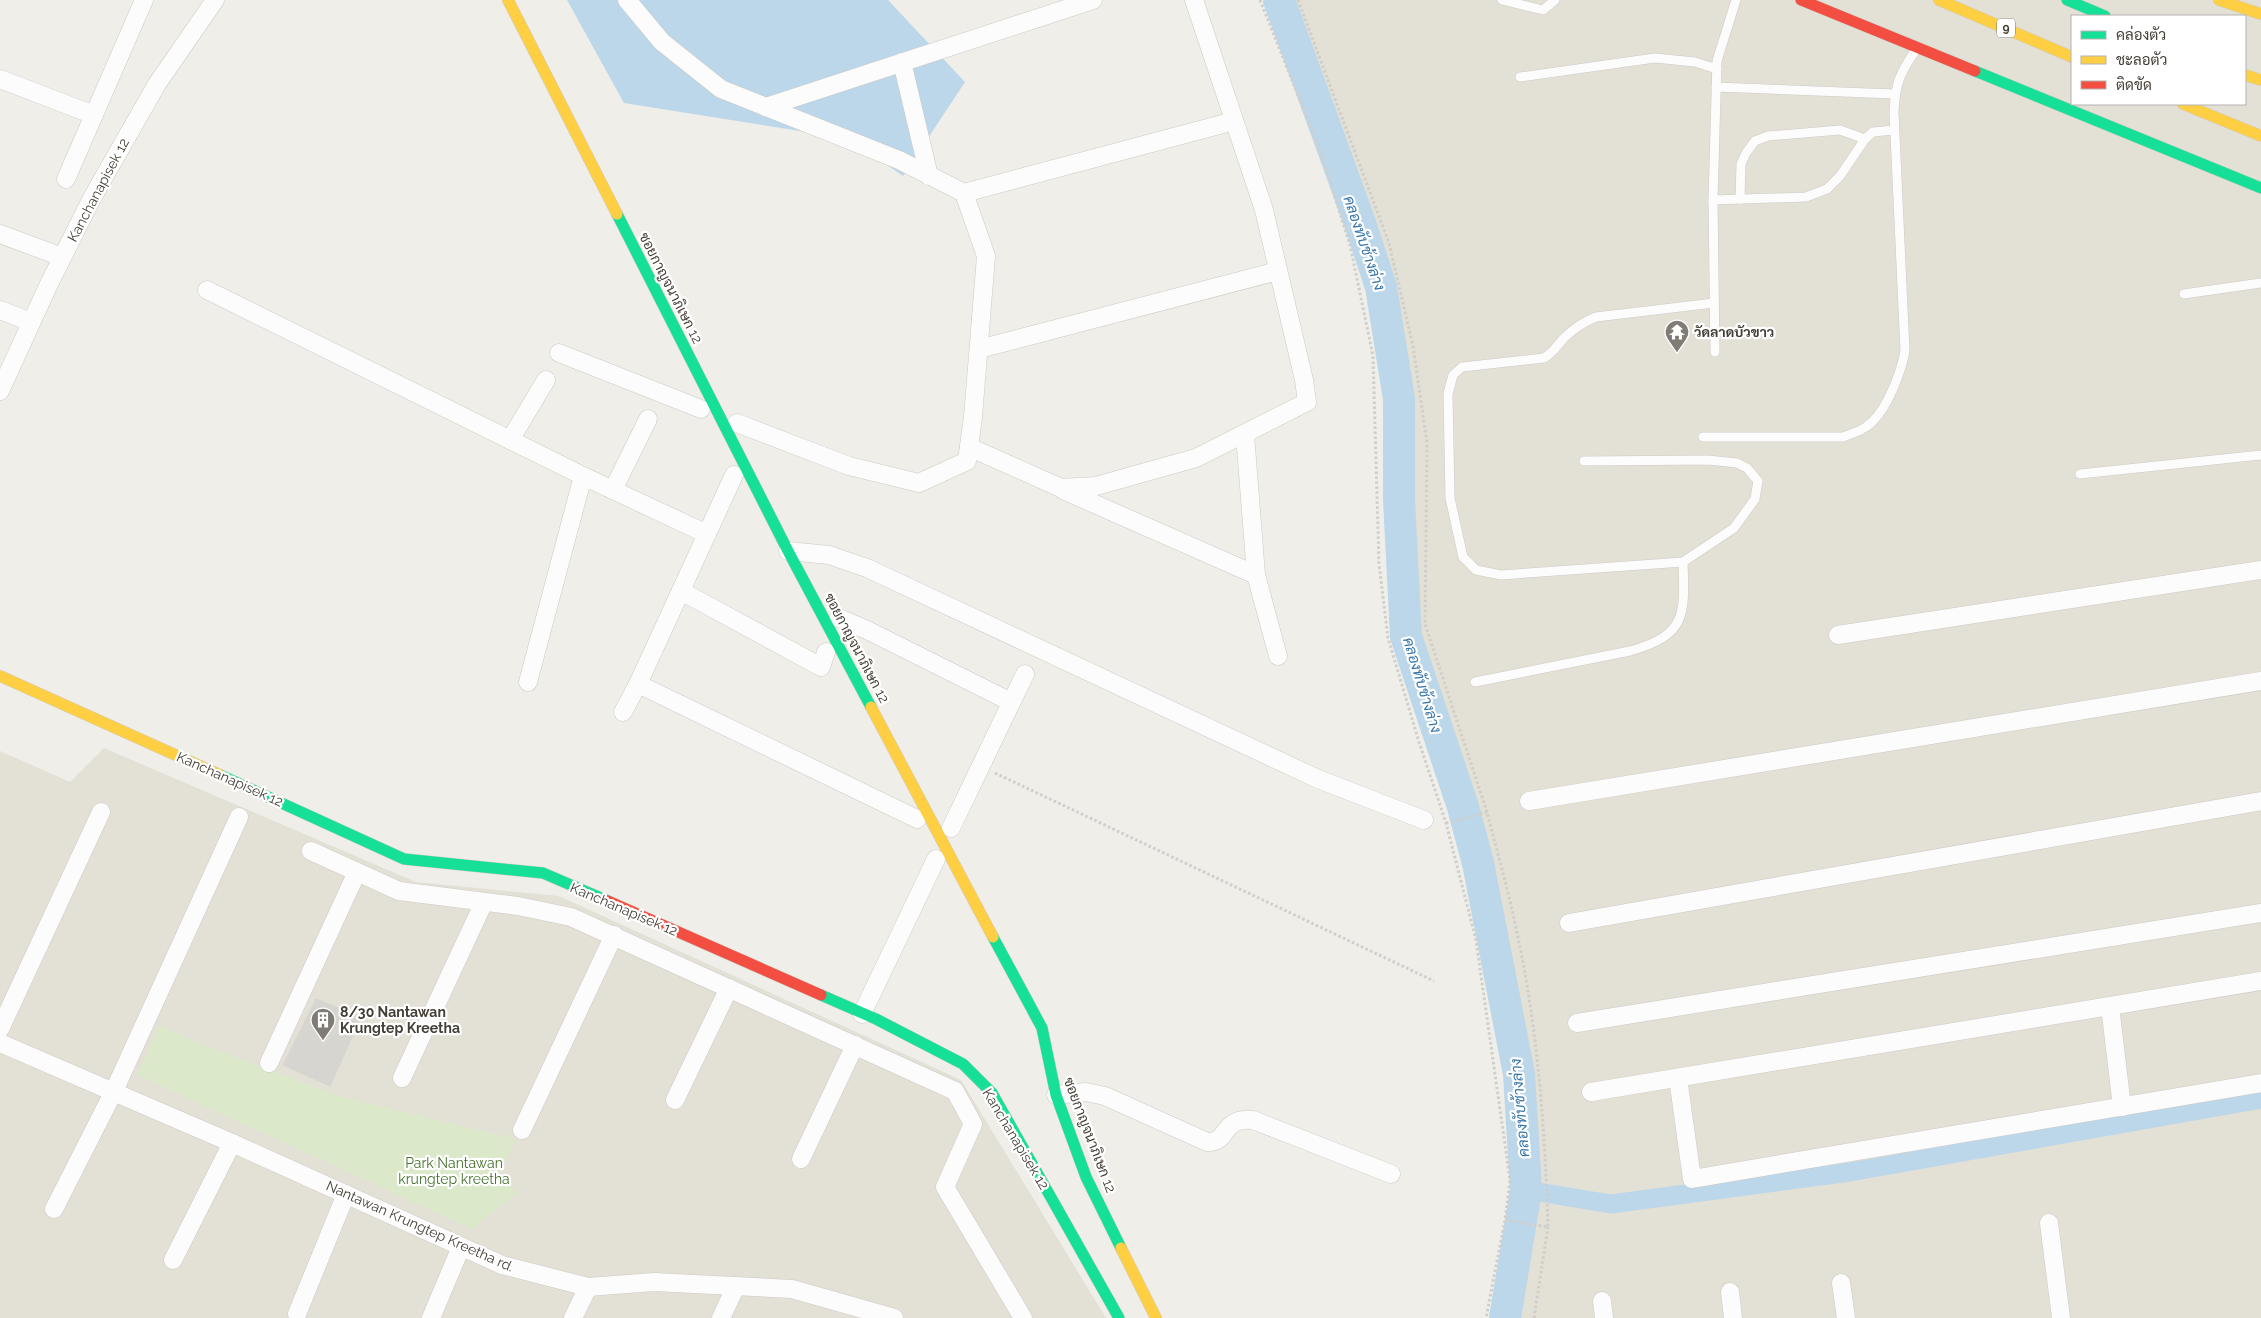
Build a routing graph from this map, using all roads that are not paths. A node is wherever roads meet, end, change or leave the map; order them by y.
1 (144, 0) edge
2 (215, 0) edge
3 (508, 0) edge
4 (626, 0) edge
5 (1093, 0) edge
6 (1194, 0) edge
7 (1502, 0) edge
8 (1555, 0) edge
9 (1736, 0) edge
10 (1801, 0) edge
11 (1940, 0) edge
12 (2067, 0) edge
13 (2219, 0) edge
14 (2261, 14) edge
15 (2103, 15) edge
16 (1917, 48) junction
17 (2071, 57) edge
18 (902, 62) junction
19 (1717, 69) junction
20 (2246, 75) edge
21 (1520, 77) dead end
22 (0, 79) edge
23 (2261, 80) edge
24 (1716, 87) junction
25 (1894, 94) junction
26 (2185, 105) edge
27 (766, 107) junction
28 (94, 115) junction
29 (1234, 121) junction
30 (1894, 130) junction
31 (2261, 136) edge
32 (1865, 139) junction
33 (929, 176) junction
34 (66, 179) dead end
35 (2261, 188) edge
36 (964, 193) junction
37 (1713, 200) junction
38 (1740, 200) junction
39 (0, 234) edge
40 (62, 257) junction
41 (1278, 271) junction
42 (2261, 283) edge
43 (207, 290) dead end
44 (2184, 294) dead end
45 (1714, 303) junction
46 (0, 310) edge
47 (31, 322) junction
48 (979, 349) junction
49 (1715, 352) dead end
50 (559, 353) dead end
51 (546, 380) dead end
52 (0, 391) edge
53 (701, 408) dead end
54 (648, 419) dead end
55 (737, 422) dead end
56 (1245, 434) junction
57 (1703, 437) dead end
58 (510, 440) junction
59 (969, 446) junction
60 (2261, 455) edge
61 (1584, 461) dead end
62 (2080, 474) dead end
63 (734, 475) dead end
64 (583, 476) junction
65 (1061, 488) junction
66 (613, 490) junction
67 (707, 534) junction
68 (788, 550) junction
69 (1683, 562) junction
70 (2261, 570) edge
71 (1256, 575) junction
72 (681, 591) junction
73 (839, 618) dead end
74 (1838, 635) dead end
75 (826, 652) dead end
76 (1278, 656) dead end
77 (1025, 674) dead end
78 (0, 676) edge
79 (2261, 681) edge
80 (528, 682) dead end
81 (1475, 682) dead end
82 (638, 684) junction
83 (1011, 702) junction
84 (623, 712) dead end
85 (1529, 801) dead end
86 (2261, 801) edge
87 (100, 812) dead end
88 (239, 817) dead end
89 (917, 820) dead end
90 (1424, 820) dead end
91 (949, 832) dead end
92 (311, 851) dead end
93 (936, 859) dead end
94 (357, 872) junction
95 (484, 902) junction
96 (2261, 912) edge
97 (1569, 924) dead end
98 (614, 935) junction
99 (2261, 981) edge
100 (730, 988) junction
101 (2110, 1006) junction
102 (862, 1014) junction
103 (1577, 1023) dead end
104 (0, 1029) edge
105 (0, 1043) edge
106 (855, 1045) junction
107 (270, 1063) dead end
108 (402, 1078) dead end
109 (1678, 1078) junction
110 (2261, 1083) edge
111 (114, 1091) junction
112 (1591, 1092) dead end
113 (1056, 1095) junction
114 (675, 1100) dead end
115 (2122, 1107) junction
116 (522, 1130) dead end
117 (232, 1143) junction
118 (801, 1159) dead end
119 (1391, 1174) dead end
120 (346, 1194) junction
121 (54, 1209) dead end
122 (2049, 1223) dead end
123 (462, 1247) junction
124 (173, 1260) dead end
125 (1841, 1283) dead end
126 (736, 1286) junction
127 (588, 1287) junction
128 (1730, 1292) dead end
129 (297, 1314) dead end
130 (886, 1316) edge
131 (431, 1318) edge
132 (574, 1318) edge
133 (722, 1318) edge
134 (1024, 1318) edge
135 (1119, 1318) edge
136 (1156, 1318) edge
137 (1734, 1318) edge
138 (1846, 1318) edge
139 (2061, 1318) edge

1 - 28 street
2 - 40 street, Kanchanapisek 12
3 - 68 main road, ซอยกาญจนาภิเษก 12
4 - 27 street
5 - 18 street
6 - 29 street
7 - 8 lane
9 - 19 lane
10 - 16 main road
11 - 17 main road, 9
12 - 15 main road
13 - 14 main road
16 - 25 lane
16 - 35 main road
18 - 27 street
18 - 33 street
19 - 21 lane
19 - 24 lane
20 - 23 main road
22 - 28 street
24 - 25 lane
24 - 37 lane
25 - 30 lane
26 - 31 main road
27 - 33 street
28 - 34 street
29 - 36 street
29 - 41 street
30 - 32 lane
30 - 57 lane
32 - 38 lane
32 - 38 lane
33 - 36 street
36 - 48 street
37 - 38 lane
37 - 45 lane
39 - 40 street
40 - 47 street, Kanchanapisek 12
41 - 48 street
41 - 56 street
42 - 44 lane
43 - 58 street
45 - 49 lane
45 - 69 lane
46 - 47 street
47 - 52 street, Kanchanapisek 12
48 - 59 street
50 - 53 street
51 - 58 street
54 - 66 street
55 - 59 street
56 - 65 street
56 - 71 street
58 - 64 street
59 - 65 street
60 - 62 lane
61 - 69 lane
63 - 67 street
64 - 66 street
64 - 80 street
65 - 71 street
66 - 67 street
67 - 72 street
68 - 90 street
68 - 113 main road, ซอยกาญจนาภิเษก 12
69 - 81 lane
70 - 74 street
71 - 76 street
72 - 75 street
72 - 82 street
73 - 83 street
77 - 83 street
78 - 102 main road, Kanchanapisek 12
79 - 85 street
82 - 84 street
82 - 89 street
83 - 91 street
86 - 97 street
87 - 104 street
88 - 111 street
92 - 94 street
93 - 102 street
94 - 95 street
94 - 107 street
95 - 98 street
95 - 108 street
96 - 103 street
98 - 100 street
98 - 116 street
99 - 101 street
100 - 106 street
100 - 114 street
101 - 109 street
101 - 115 street
102 - 135 main road, Kanchanapisek 12
105 - 111 street, Nantawan Krungtep Kreetha rd.
106 - 118 street
106 - 134 street
109 - 112 street
109 - 115 street
110 - 115 street
111 - 117 street, Nantawan Krungtep Kreetha rd.
111 - 121 street
113 - 119 street
113 - 136 main road, ซอยกาญจนาภิเษก 12
117 - 120 street, Nantawan Krungtep Kreetha rd.
117 - 124 street
120 - 123 street, Nantawan Krungtep Kreetha rd.
120 - 129 street
122 - 139 street
123 - 127 street, Nantawan Krungtep Kreetha rd.
123 - 131 street
125 - 138 street
126 - 127 street, Nantawan Krungtep Kreetha rd.
126 - 130 street, Nantawan Krungtep Kreetha rd.
126 - 133 street
127 - 132 street
128 - 137 street

